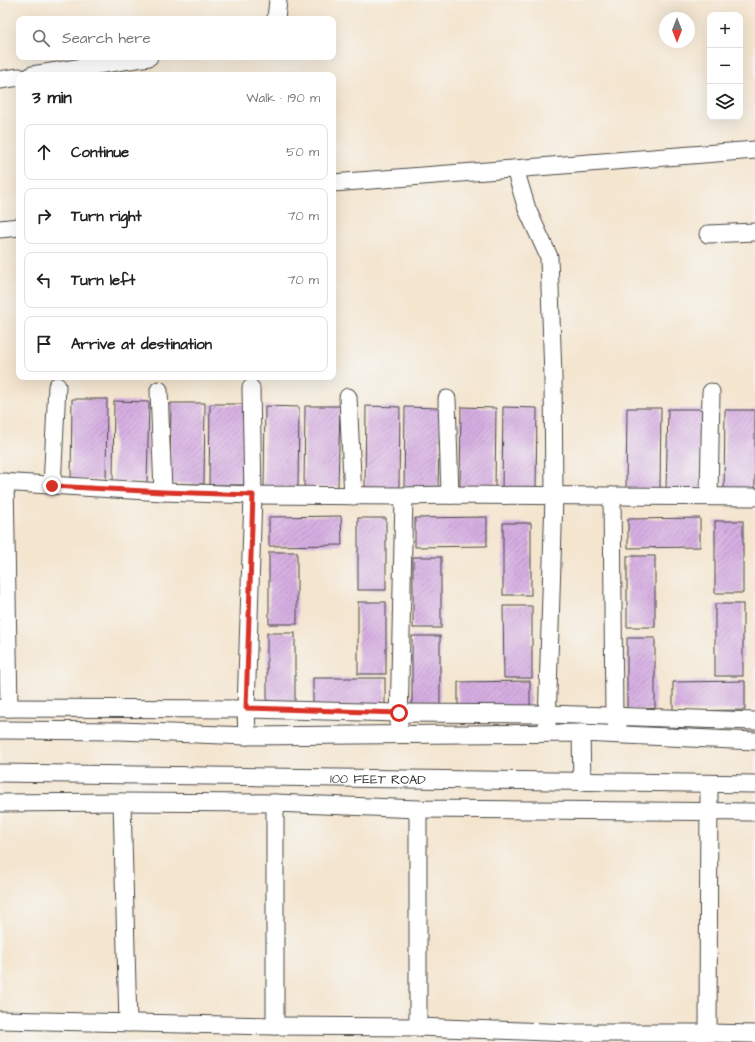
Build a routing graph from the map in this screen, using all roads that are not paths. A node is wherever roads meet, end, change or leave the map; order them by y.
1 (278, 0) edge
2 (276, 16) edge
3 (130, 60) edge
4 (52, 72) edge
5 (16, 77) edge
6 (0, 80) edge
7 (755, 150) edge
8 (515, 169) junction
9 (336, 183) edge
10 (16, 226) edge
11 (0, 229) edge
12 (755, 232) edge
13 (708, 234) dead end
14 (57, 386) dead end
15 (251, 388) dead end
16 (159, 390) dead end
17 (711, 392) dead end
18 (348, 397) dead end
19 (447, 399) dead end
20 (2, 482) edge
21 (52, 486) junction
22 (163, 492) junction
23 (253, 495) junction
24 (450, 495) junction
25 (353, 496) junction
26 (404, 496) junction
27 (554, 496) junction
28 (612, 496) junction
29 (709, 496) junction
30 (755, 497) edge
31 (4, 708) edge
32 (246, 708) junction
33 (399, 713) junction
34 (548, 714) junction
35 (614, 717) junction
36 (755, 721) edge
37 (0, 730) edge
38 (547, 733) junction
39 (581, 733) junction
40 (399, 734) junction
41 (620, 735) junction
42 (247, 736) junction
43 (755, 741) edge
44 (0, 773) edge
45 (582, 782) junction
46 (709, 784) junction
47 (755, 784) edge
48 (122, 802) junction
49 (0, 803) edge
50 (275, 803) junction
51 (418, 809) junction
52 (709, 812) junction
53 (755, 812) edge
54 (0, 1020) edge
55 (128, 1023) junction
56 (275, 1026) junction
57 (418, 1027) junction
58 (708, 1033) junction
59 (755, 1034) edge
60 (571, 1037) edge

1 - 2 street
3 - 4 street
5 - 6 street
7 - 8 street
8 - 9 street
8 - 27 street
10 - 11 street
12 - 13 street
14 - 21 street
15 - 23 street
16 - 22 street
17 - 29 street
18 - 25 street
19 - 24 street
20 - 21 street
20 - 31 street
21 - 22 street
22 - 23 street
23 - 25 street
23 - 32 street
24 - 26 street
24 - 27 street
25 - 26 street
26 - 33 street
27 - 28 street
27 - 34 street
28 - 29 street
28 - 35 street
29 - 30 street
31 - 32 street
32 - 33 street
32 - 42 street
33 - 34 street
33 - 40 street
34 - 35 street
34 - 38 street
35 - 36 street
35 - 41 street
37 - 42 street
38 - 39 street
38 - 40 street
39 - 41 street
39 - 45 street
40 - 42 street
41 - 43 street
44 - 45 street, 100 FEET ROAD
45 - 46 street, 100 FEET ROAD
46 - 47 street, 100 FEET ROAD
46 - 52 street
48 - 49 street
48 - 50 street
48 - 55 street
50 - 51 street
50 - 56 street
51 - 52 street
51 - 57 street
52 - 53 street
52 - 58 street
54 - 55 street
55 - 56 street
56 - 57 street
57 - 60 street
58 - 59 street
58 - 60 street

